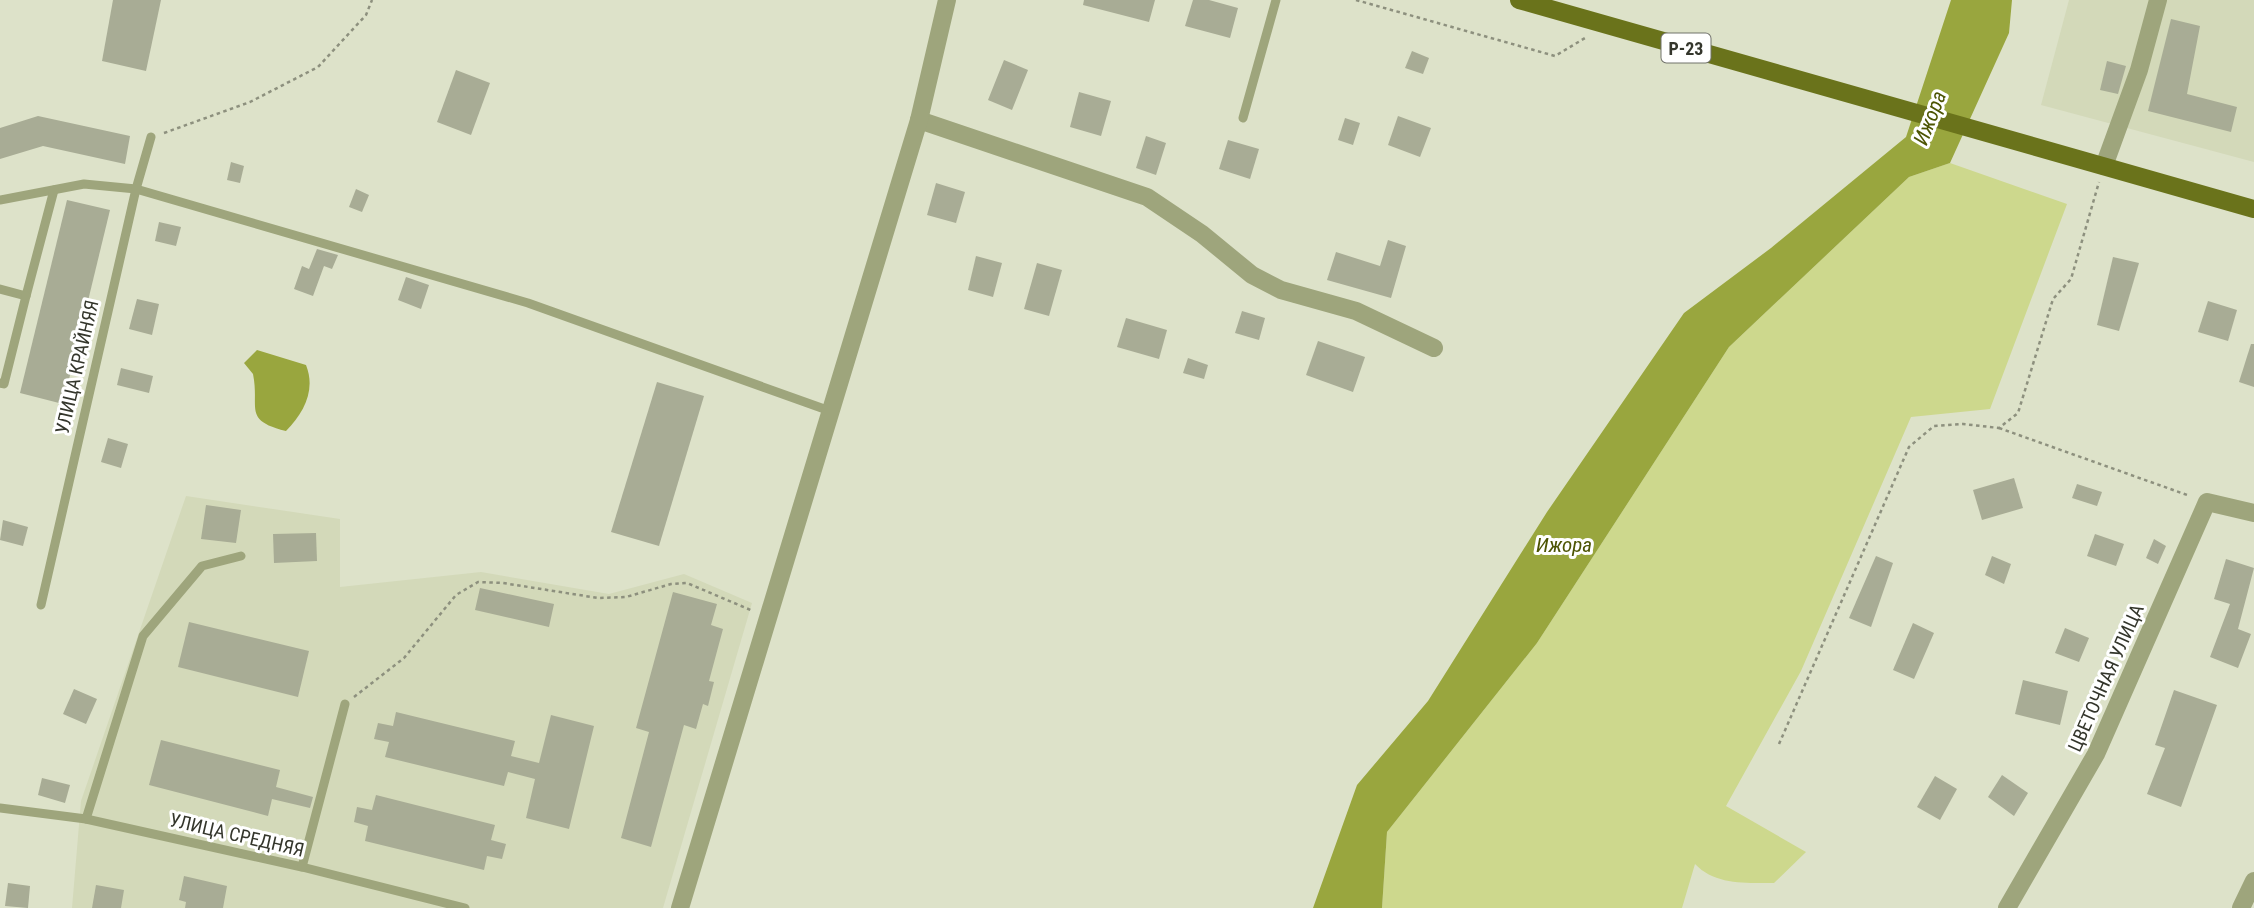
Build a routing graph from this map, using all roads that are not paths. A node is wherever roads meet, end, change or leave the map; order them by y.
1 (947, 0) edge
2 (1276, 0) edge
3 (1519, 0) edge
4 (2158, 0) edge
5 (1243, 118) dead end
6 (919, 120) junction
7 (151, 138) road end
8 (2104, 166) junction
9 (136, 189) junction
10 (54, 190) junction
11 (0, 200) edge
12 (2254, 209) edge
13 (0, 289) edge
14 (26, 296) junction
15 (1434, 348) dead end
16 (0, 383) edge
17 (831, 411) junction
18 (2254, 513) edge
19 (241, 556) dead end
20 (41, 605) dead end
21 (345, 704) road end
22 (0, 808) edge
23 (86, 819) junction
24 (302, 867) junction
25 (2254, 881) edge
26 (465, 908) edge
27 (680, 908) edge
28 (2007, 908) edge
29 (2241, 908) edge

1 - 6 street
2 - 5 lane
3 - 8 main road, Р-23
4 - 8 street
6 - 15 street
6 - 17 street
7 - 9 lane, УЛИЦА КРАЙНЯЯ
8 - 12 main road, Р-23
9 - 10 lane
9 - 17 lane
9 - 20 lane, УЛИЦА КРАЙНЯЯ
10 - 11 lane
10 - 14 lane
13 - 14 lane
14 - 16 lane
17 - 27 street
18 - 28 street, ЦВЕТОЧНАЯ УЛИЦА
19 - 23 lane
21 - 24 lane
22 - 23 lane, УЛИЦА СРЕДНЯЯ
23 - 24 lane, УЛИЦА СРЕДНЯЯ
24 - 26 lane, УЛИЦА СРЕДНЯЯ
25 - 29 street

